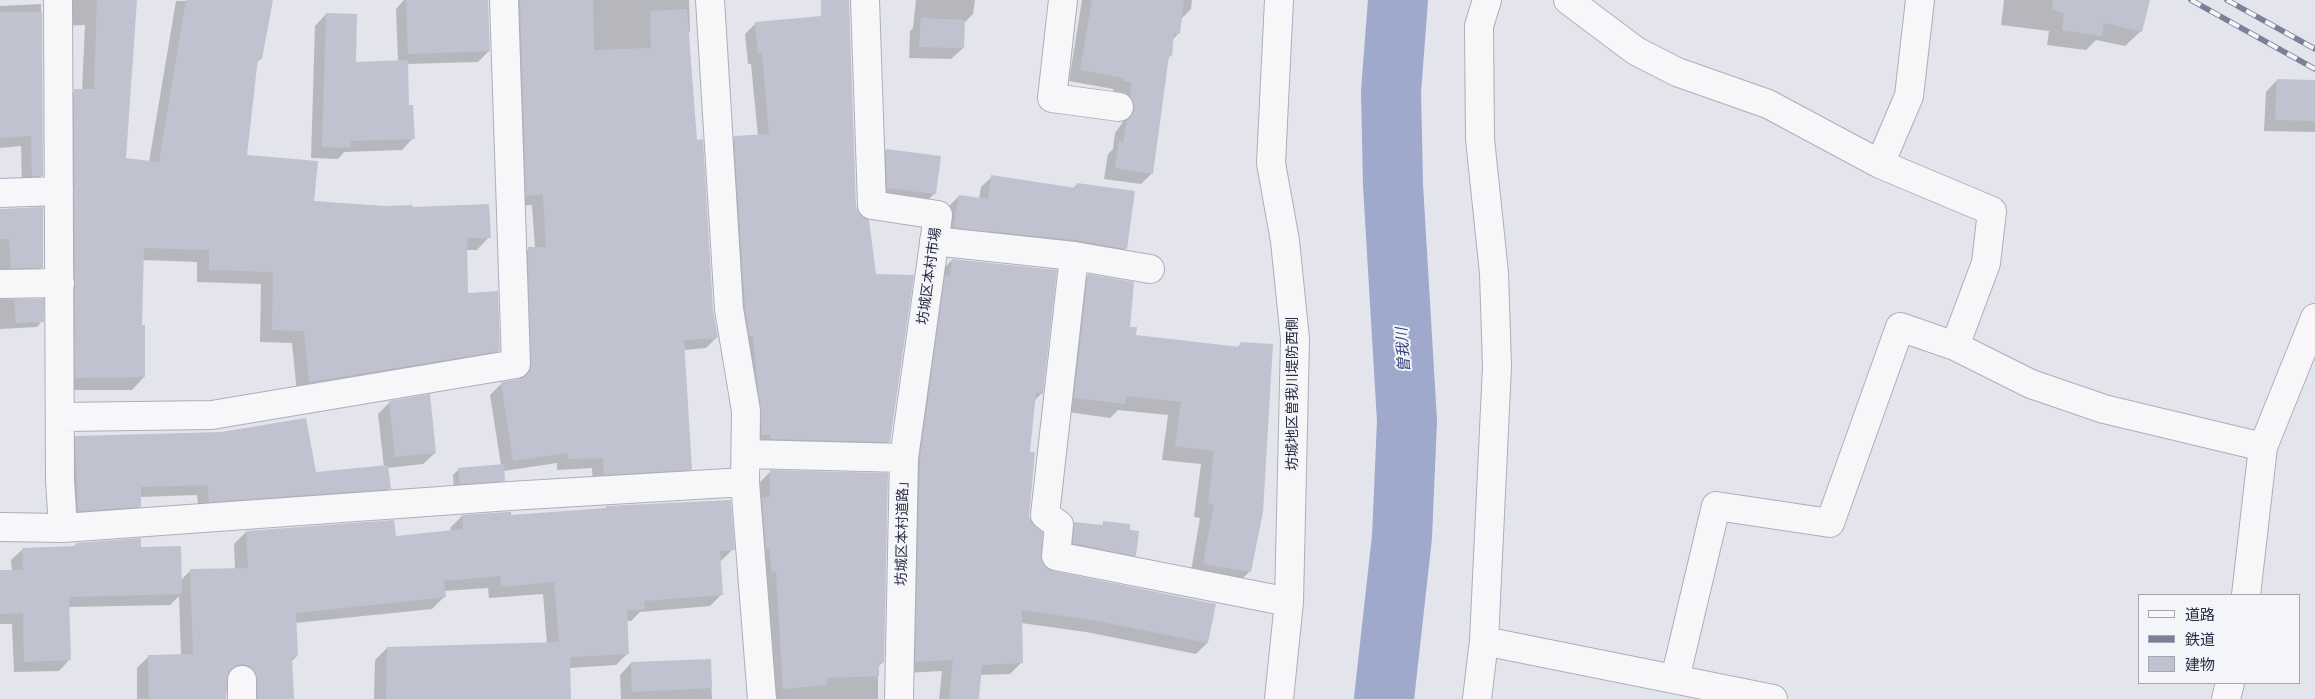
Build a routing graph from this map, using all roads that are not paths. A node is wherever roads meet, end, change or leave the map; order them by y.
1 (58, 0) edge
2 (504, 0) edge
3 (710, 0) edge
4 (865, 0) edge
5 (1064, 0) edge
6 (1279, 0) edge
7 (1487, 0) edge
8 (1568, 0) edge
9 (1920, 0) edge
10 (1119, 107) dead end
11 (1880, 164) junction
12 (59, 191) junction
13 (0, 193) edge
14 (934, 241) junction
15 (1074, 256) junction
16 (1150, 269) dead end
17 (60, 283) junction
18 (0, 284) edge
19 (2315, 318) edge
20 (1955, 346) junction
21 (61, 417) junction
22 (2263, 447) junction
23 (746, 454) junction
24 (904, 458) junction
25 (745, 482) junction
26 (0, 528) edge
27 (62, 528) junction
28 (2246, 594) edge
29 (1289, 602) junction
30 (1484, 641) junction
31 (1675, 679) junction
32 (2230, 684) edge
33 (762, 699) edge
34 (899, 699) edge
35 (1279, 699) edge
36 (1477, 699) edge
37 (1773, 699) edge
38 (2226, 699) edge

1 - 12 street
2 - 21 street
3 - 23 street
4 - 14 street, 坊城区本村市場
5 - 10 street
6 - 29 street, 坊城地区曽我川堤防西側
7 - 30 street
8 - 11 street
9 - 11 street
11 - 20 street
12 - 13 street
12 - 17 street
14 - 15 street
14 - 24 street, 坊城区本村市場
15 - 16 street
15 - 29 street
17 - 18 street
17 - 21 street
19 - 22 street
20 - 22 street
20 - 31 street
21 - 27 street
22 - 28 street
23 - 24 street, 坊城区本村道路」
23 - 25 street
24 - 34 street, 坊城区本村道路」
25 - 27 street
25 - 33 street
26 - 27 street
29 - 35 street, 坊城地区曽我川堤防西側
30 - 31 street
30 - 36 street
31 - 37 street
32 - 38 street

